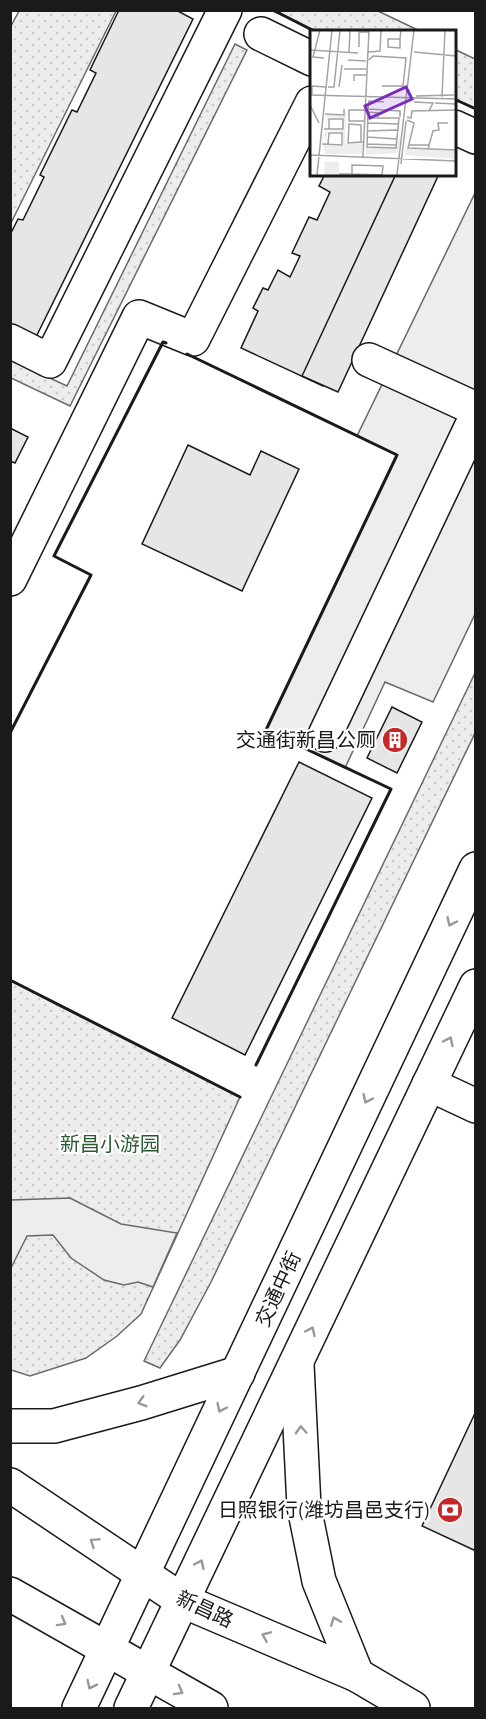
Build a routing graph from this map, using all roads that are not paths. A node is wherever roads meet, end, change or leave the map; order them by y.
1 (225, 10) edge
2 (261, 34) dead end
3 (310, 58) edge
4 (310, 107) edge
5 (456, 128) edge
6 (476, 137) edge
7 (10, 341) edge
8 (369, 360) dead end
9 (476, 409) edge
10 (476, 417) edge
11 (10, 579) edge
12 (325, 735) dead end
13 (476, 869) edge
14 (476, 986) edge
15 (429, 1084) junction
16 (476, 1106) edge
17 (297, 1360) junction
18 (238, 1373) junction
19 (10, 1426) edge
20 (10, 1485) edge
21 (143, 1575) junction
22 (10, 1594) edge
23 (183, 1601) junction
24 (108, 1648) junction
25 (148, 1674) junction
26 (357, 1675) junction
27 (79, 1708) edge
28 (131, 1708) edge
29 (211, 1708) edge
30 (413, 1708) edge

1 - 7 main road
2 - 3 main road
4 - 11 main road
5 - 6 main road
8 - 9 main road
10 - 12 main road
13 -> 18 main road, 交通中街
15 -> 14 main road
15 - 16 main road
17 -> 15 main road
23 -> 17 main road
26 -> 17 main road
18 -> 19 main road
18 -> 21 main road, 交通中街
21 -> 20 main road, 新昌路
21 - 23 main road, 新昌路
21 - 24 main road, 交通中街
22 -> 24 main road
23 - 25 main road
26 -> 23 main road, 新昌路
24 - 25 main road
24 -> 27 main road, 交通中街
25 - 28 main road
25 -> 29 main road
26 - 30 main road, 新昌路

